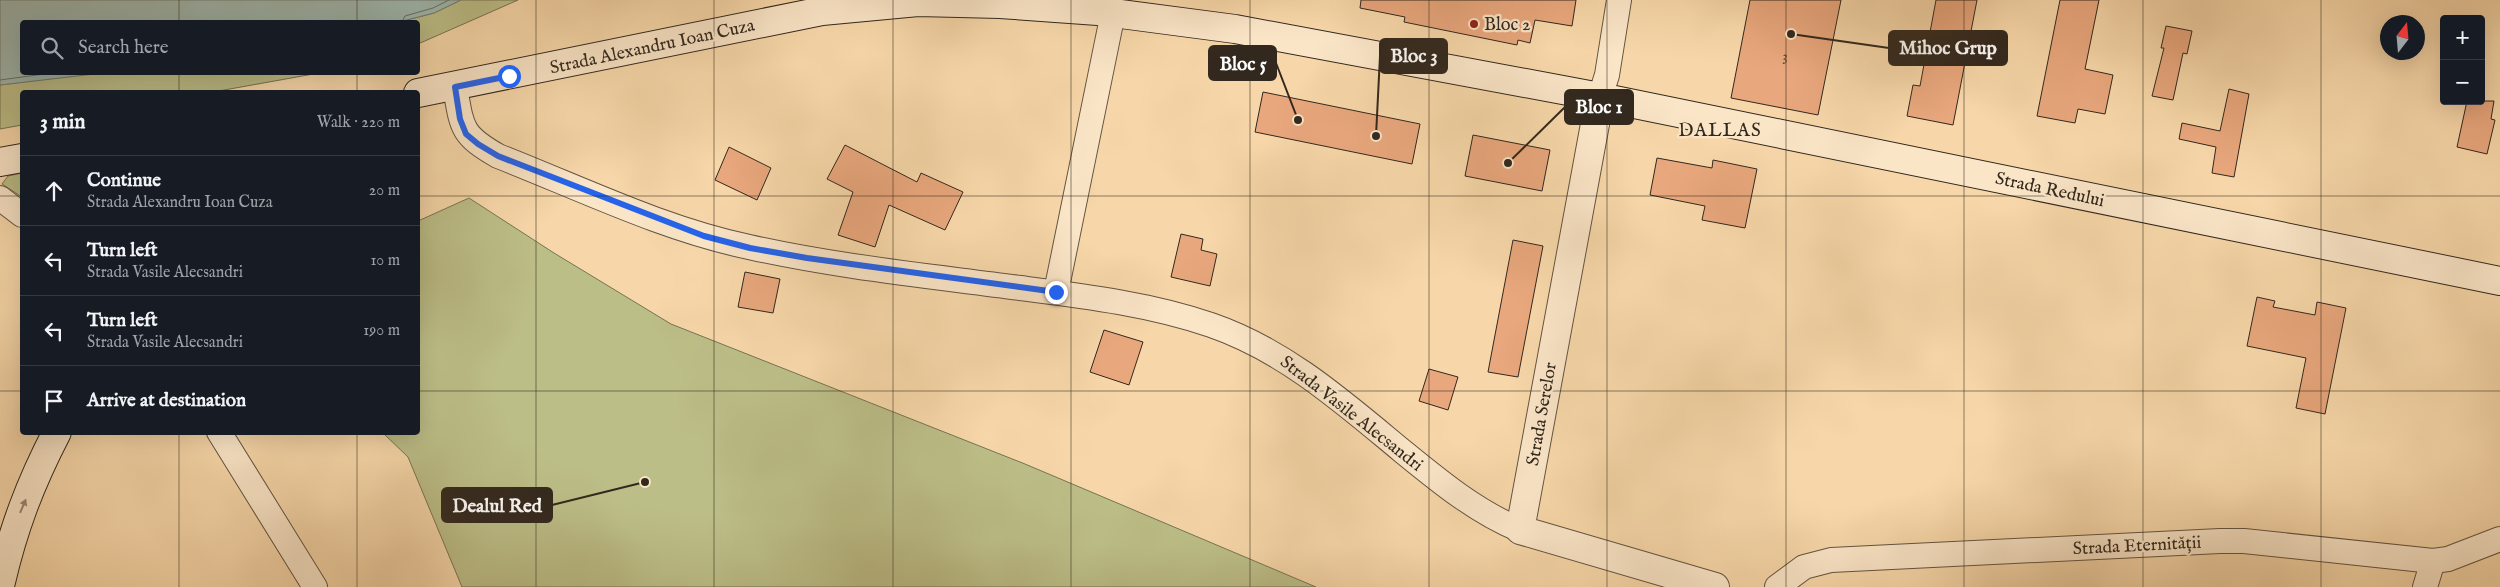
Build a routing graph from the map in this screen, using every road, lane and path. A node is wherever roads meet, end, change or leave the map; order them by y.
1 (1620, 0) edge
2 (1113, 13) junction
3 (455, 87) junction
4 (420, 93) edge
5 (1600, 97) junction
6 (20, 158) edge
7 (0, 162) edge
8 (0, 198) edge
9 (20, 213) edge
10 (2500, 281) edge
11 (1056, 292) junction
12 (42, 435) edge
13 (56, 435) edge
14 (221, 435) edge
15 (35, 477) junction
16 (1520, 530) junction
17 (2500, 539) edge
18 (2433, 561) junction
19 (0, 586) edge
20 (315, 587) edge
21 (1715, 587) edge
22 (1777, 587) edge
23 (2425, 587) edge

1 - 5 street
2 - 3 main road, Strada Alexandru Ioan Cuza
2 - 5 main road, Strada Alexandru Ioan Cuza
2 - 11 street
3 - 4 main road, Strada Alexandru Ioan Cuza
3 - 11 street, Strada Vasile Alecsandri
5 - 10 main road, Strada Redului
5 - 16 main road, Strada Serelor
6 - 7 main road
8 - 9 street
11 - 16 street, Strada Vasile Alecsandri
12 - 15 street
13 - 15 main road
14 - 20 street
19 -> 15 main road
16 - 21 main road
17 - 18 street, Strada Eternității
18 - 22 street, Strada Eternității
18 - 23 street

